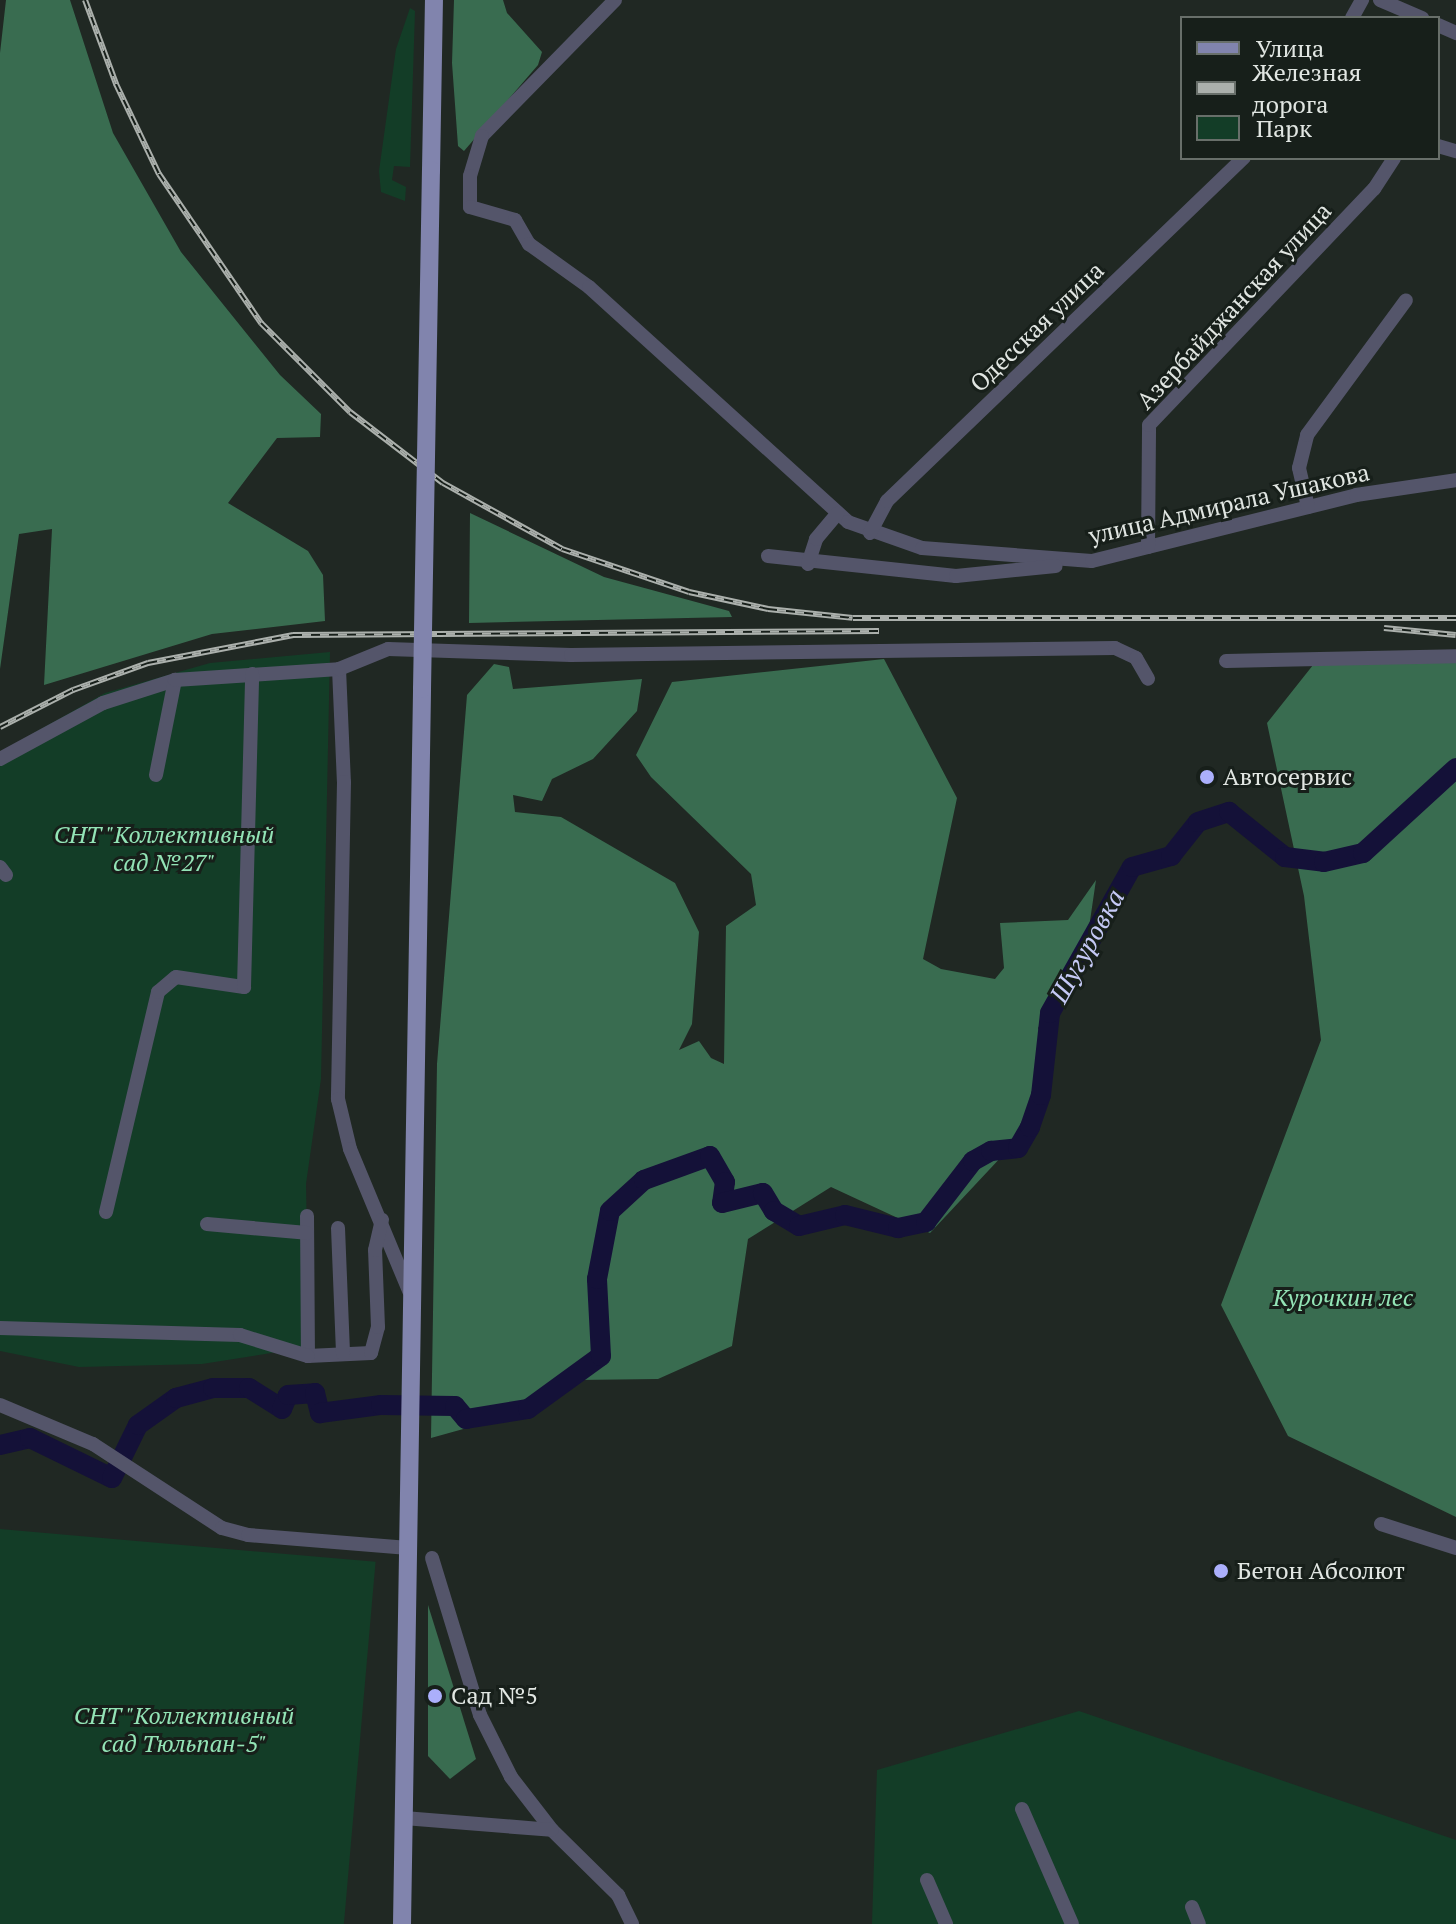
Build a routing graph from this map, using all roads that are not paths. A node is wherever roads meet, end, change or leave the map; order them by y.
1 (615, 0) edge
2 (1380, 0) edge
3 (434, 1) edge
4 (1417, 16) edge
5 (1242, 160) edge
6 (1393, 160) edge
7 (1406, 300) dead end
8 (1456, 480) edge
9 (1308, 507) junction
10 (837, 514) junction
11 (870, 533) junction
12 (1148, 547) junction
13 (768, 556) dead end
14 (1092, 561) junction
15 (808, 564) junction
16 (1456, 656) edge
17 (1226, 661) dead end
18 (339, 669) junction
19 (252, 674) junction
20 (1148, 679) dead end
21 (175, 680) junction
22 (0, 759) edge
23 (156, 775) dead end
24 (106, 1212) dead end
25 (307, 1216) dead end
26 (382, 1220) junction
27 (207, 1224) dead end
28 (338, 1228) dead end
29 (307, 1233) junction
30 (412, 1300) junction
31 (0, 1328) edge
32 (343, 1354) junction
33 (308, 1356) junction
34 (0, 1405) edge
35 (1381, 1524) dead end
36 (408, 1548) junction
37 (1456, 1548) edge
38 (432, 1558) dead end
39 (1022, 1809) dead end
40 (404, 1818) junction
41 (552, 1830) junction
42 (927, 1880) dead end
43 (1192, 1907) dead end
44 (402, 1924) edge
45 (632, 1924) edge
46 (946, 1924) edge
47 (1072, 1924) edge
48 (1199, 1924) edge

1 - 10 street, улица Адмирала Ушакова
2 - 4 street
3 - 30 main road, bridge
5 - 11 street, Одесская улица
6 - 12 street, Азербайджанская улица
7 - 9 street
8 - 9 street, улица Адмирала Ушакова
9 - 12 street, улица Адмирала Ушакова
10 - 11 street, улица Адмирала Ушакова
10 - 15 street
11 - 14 street, улица Адмирала Ушакова
12 - 14 street, улица Адмирала Ушакова
13 - 15 street
14 - 15 street
16 - 17 street
18 - 19 street
18 - 20 street
18 - 26 street
19 - 21 street
19 - 24 street
21 - 22 street
21 - 23 street
25 - 29 street
26 - 30 street
26 - 32 street
27 - 29 street
28 - 32 street
29 - 33 street
30 - 36 main road
31 - 33 street
32 - 33 street
34 - 36 street
35 - 37 street
36 - 40 main road
38 - 41 street
39 - 47 street
40 - 41 street
40 - 44 main road
41 - 45 street
42 - 46 street
43 - 48 street

